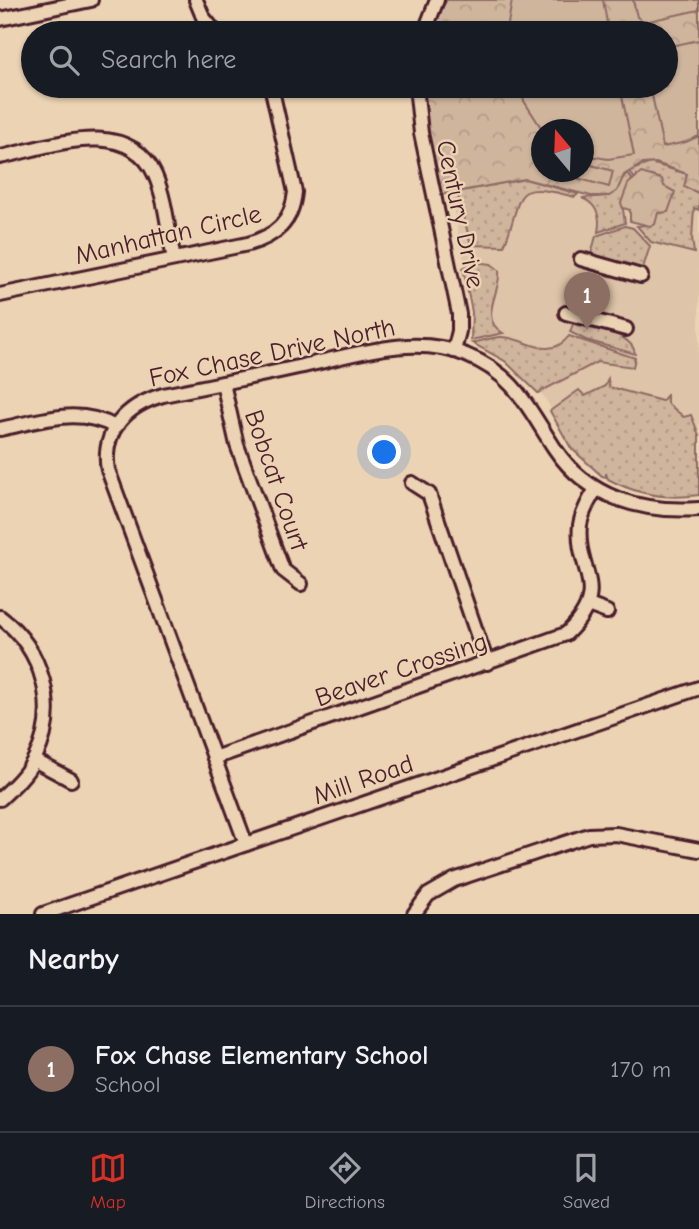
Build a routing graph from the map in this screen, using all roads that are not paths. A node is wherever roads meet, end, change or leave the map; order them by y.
1 (92, 0) edge
2 (196, 0) edge
3 (437, 0) edge
4 (0, 19) edge
5 (206, 21) edge
6 (429, 21) edge
7 (274, 98) edge
8 (417, 98) edge
9 (0, 157) edge
10 (174, 259) junction
11 (581, 259) dead end
12 (641, 276) dead end
13 (0, 295) edge
14 (566, 313) dead end
15 (626, 329) dead end
16 (454, 351) junction
17 (223, 383) junction
18 (115, 428) junction
19 (0, 429) edge
20 (412, 483) dead end
21 (596, 489) junction
22 (699, 509) edge
23 (301, 584) dead end
24 (588, 605) junction
25 (607, 612) dead end
26 (0, 617) edge
27 (487, 663) junction
28 (699, 688) edge
29 (214, 758) junction
30 (34, 760) junction
31 (71, 780) dead end
32 (0, 799) edge
33 (246, 844) junction
34 (699, 850) edge
35 (43, 914) edge
36 (414, 914) edge

1 - 4 street
2 - 5 street
3 - 6 street
7 - 10 street, Manhattan Circle
8 - 16 street, Century Drive
9 - 10 street
10 - 13 street, Manhattan Circle
11 - 12 street
14 - 15 street
16 - 17 street, Fox Chase Drive North
16 - 21 street, Fox Chase Drive North
17 - 18 street, Fox Chase Drive North
17 - 23 street, Bobcat Court
18 - 19 street
18 - 29 street
20 - 27 street
21 - 22 street, Fox Chase Drive North
21 - 24 street
24 - 25 street
24 - 27 street, Beaver Crossing
26 - 30 street
27 - 29 street, Beaver Crossing
28 - 33 street, Mill Road
29 - 33 street
30 - 31 street
30 - 32 street
33 - 35 street, Mill Road
34 - 36 street

